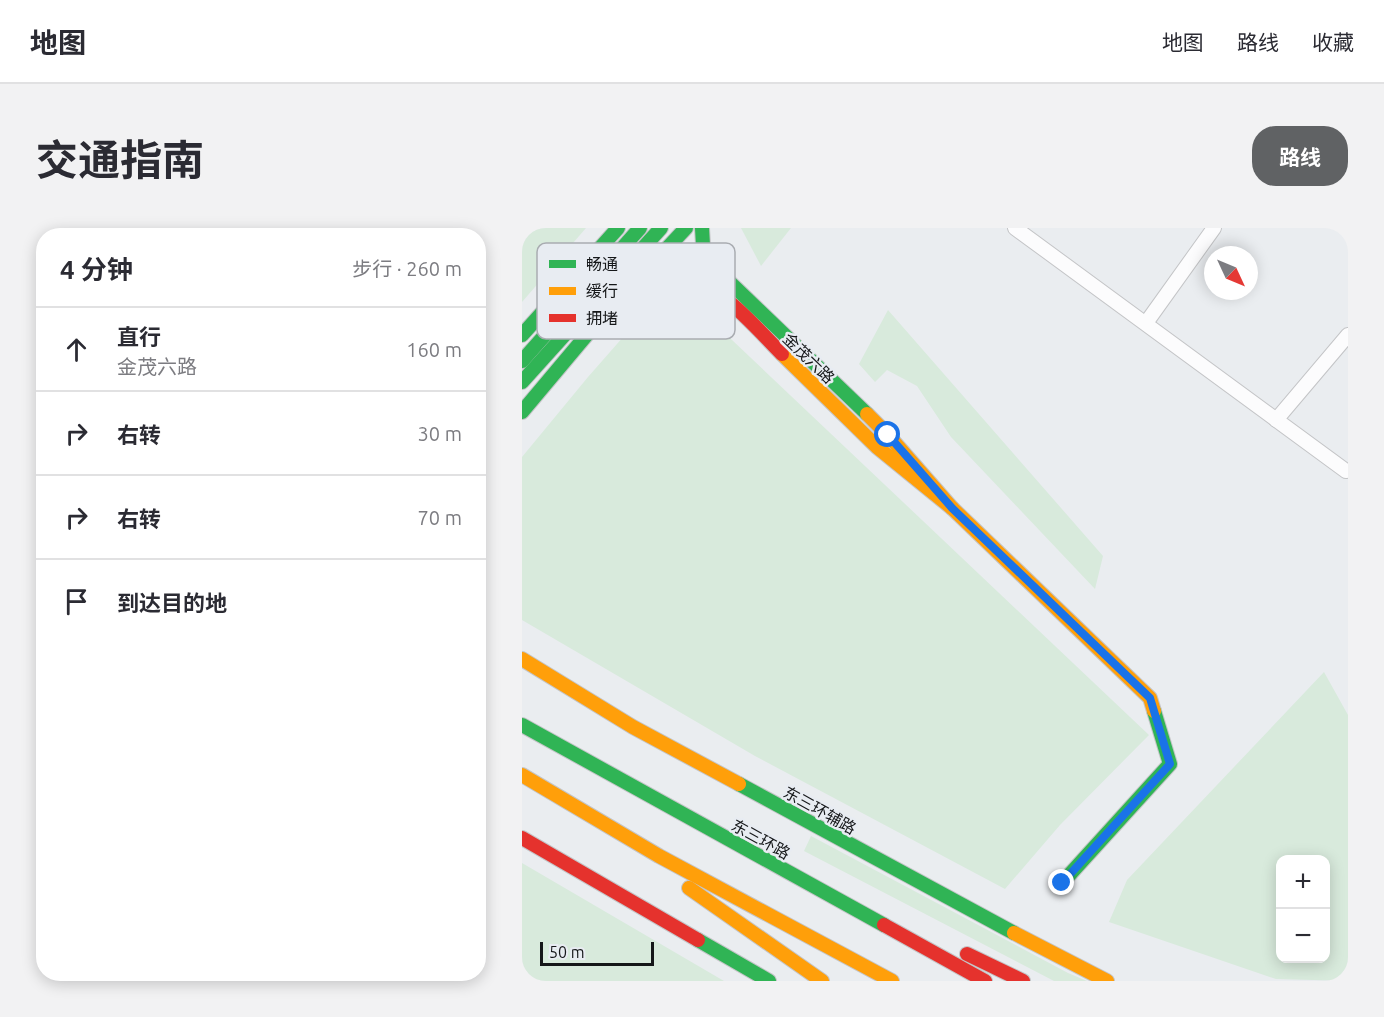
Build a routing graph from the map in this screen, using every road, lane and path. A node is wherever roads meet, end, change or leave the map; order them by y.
1 (640, 228) edge
2 (661, 228) edge
3 (686, 228) edge
4 (702, 228) edge
5 (1014, 228) edge
6 (1214, 228) edge
7 (616, 229) edge
8 (603, 243) edge
9 (627, 243) edge
10 (647, 243) edge
11 (672, 243) edge
12 (703, 243) edge
13 (735, 287) edge
14 (735, 308) edge
15 (537, 317) edge
16 (1146, 323) junction
17 (522, 335) edge
18 (1348, 335) edge
19 (542, 339) edge
20 (561, 339) edge
21 (583, 339) edge
22 (522, 361) edge
23 (522, 382) edge
24 (522, 412) edge
25 (1276, 420) junction
26 (1346, 471) dead end
27 (952, 508) junction
28 (522, 659) edge
29 (522, 725) edge
30 (522, 775) edge
31 (566, 802) junction
32 (703, 826) junction
33 (522, 838) edge
34 (1062, 883) dead end
35 (770, 981) edge
36 (822, 981) edge
37 (892, 981) edge
38 (985, 981) edge
39 (1023, 981) edge
40 (1107, 981) edge

1 - 9 main road
2 - 10 main road
3 - 11 main road
4 - 12 main road, 金茂六路
5 - 16 street
6 - 16 street
7 - 8 main road
13 - 27 main road, 金茂六路
14 - 27 main road, 金茂六路
15 - 17 main road
16 - 25 street
18 - 25 street
19 - 22 main road
20 - 23 main road
21 - 24 main road
25 - 26 street
27 - 34 main road, 金茂六路
28 - 40 main road, 东三环辅路
29 - 32 main road, 东三环路
30 - 31 main road
31 - 36 main road
31 - 37 main road
32 - 38 main road, 东三环路
32 - 39 main road
33 - 35 main road

